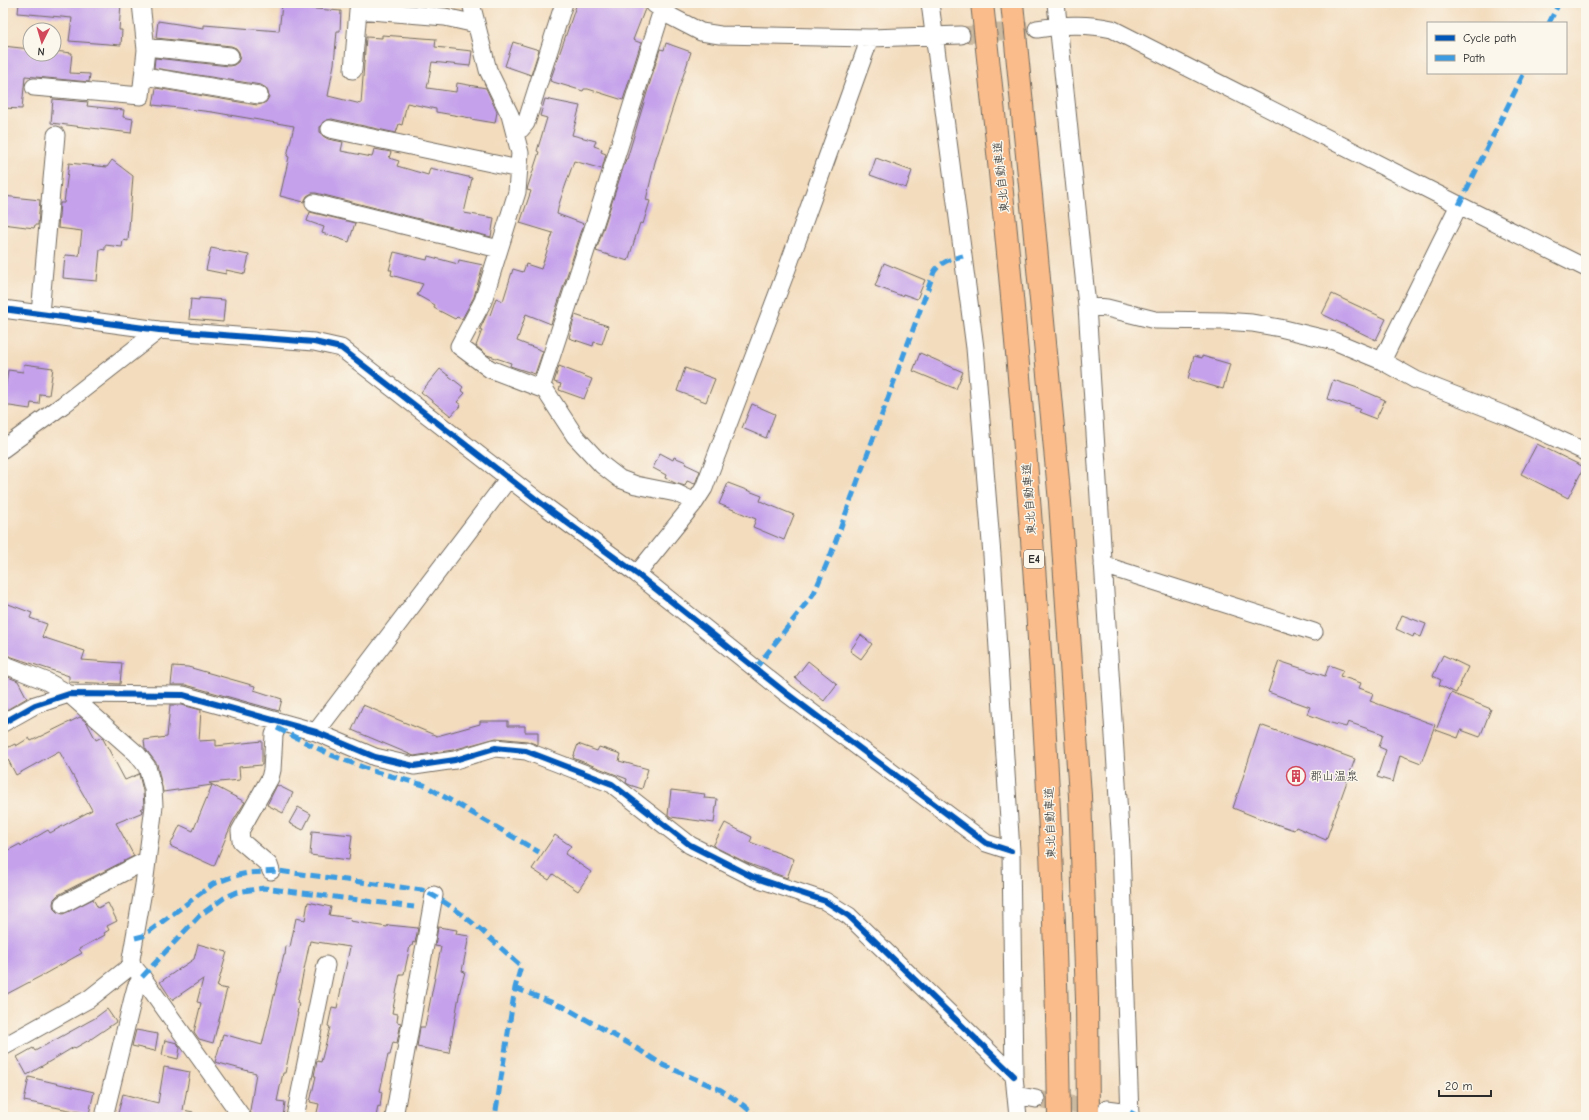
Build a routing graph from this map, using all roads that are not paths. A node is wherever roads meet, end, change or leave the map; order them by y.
1 (141, 3) edge
2 (471, 3) edge
3 (564, 3) edge
4 (930, 3) edge
5 (982, 3) edge
6 (1012, 3) edge
7 (1056, 3) edge
8 (657, 6) edge
9 (476, 24) junction
10 (1058, 26) junction
11 (1037, 29) tunnel mouth
12 (933, 35) junction
13 (961, 35) tunnel mouth
14 (870, 38) junction
15 (146, 47) junction
16 (230, 56) dead end
17 (353, 70) dead end
18 (144, 76) junction
19 (34, 87) dead end
20 (259, 95) dead end
21 (330, 129) dead end
22 (515, 132) junction
23 (56, 135) dead end
24 (519, 169) junction
25 (314, 203) dead end
26 (1459, 206) junction
27 (499, 249) junction
28 (1586, 268) edge
29 (1087, 306) junction
30 (3, 309) edge
31 (40, 314) junction
32 (159, 330) junction
33 (1382, 361) junction
34 (541, 388) junction
35 (3, 450) edge
36 (1586, 452) edge
37 (509, 478) junction
38 (695, 502) junction
39 (1104, 565) junction
40 (637, 574) junction
41 (1314, 632) dead end
42 (3, 664) edge
43 (69, 694) junction
44 (279, 722) junction
45 (3, 723) edge
46 (316, 732) junction
47 (1011, 851) junction
48 (147, 860) junction
49 (271, 871) dead end
50 (434, 895) dead end
51 (63, 904) dead end
52 (326, 965) dead end
53 (137, 971) junction
54 (3, 1047) edge
55 (1014, 1076) junction
56 (1016, 1095) junction
57 (1036, 1099) tunnel mouth
58 (1098, 1113) edge
59 (1130, 1114) edge
60 (104, 1117) edge
61 (242, 1117) edge
62 (295, 1117) edge
63 (394, 1117) edge
64 (1018, 1117) edge
65 (1059, 1117) edge

1 - 15 street
2 - 9 street
3 - 22 street
4 - 12 street
5 - 65 highway, 東北自動車道 / E4
6 - 58 highway
7 - 10 street
8 - 14 street
8 - 34 street
9 - 17 street
9 - 22 street
10 - 11 street
10 - 26 street
10 - 29 street
12 - 13 street
12 - 14 street
12 - 47 street
14 - 38 street
15 - 16 street
15 - 18 street
18 - 19 street
18 - 20 street
21 - 24 street
22 - 24 street
23 - 31 street
24 - 27 street
25 - 27 street
26 - 28 street
26 - 33 street
27 - 34 street
29 - 33 street
29 - 39 street
30 - 31 street
31 - 32 street
32 - 35 street
32 - 37 street
33 - 36 street
34 - 38 street
37 - 40 street
37 - 46 street
38 - 40 street
39 - 41 street
39 - 59 street
40 - 47 street
42 - 43 street
43 - 44 street
43 - 45 street
43 - 48 street
44 - 46 street
44 - 49 street
46 - 55 street
47 - 55 street
48 - 51 street
48 - 53 street
50 - 63 street
52 - 62 street
53 - 54 street
53 - 60 street
53 - 61 street
55 - 56 street
56 - 57 street
56 - 64 street
58 - 59 street

